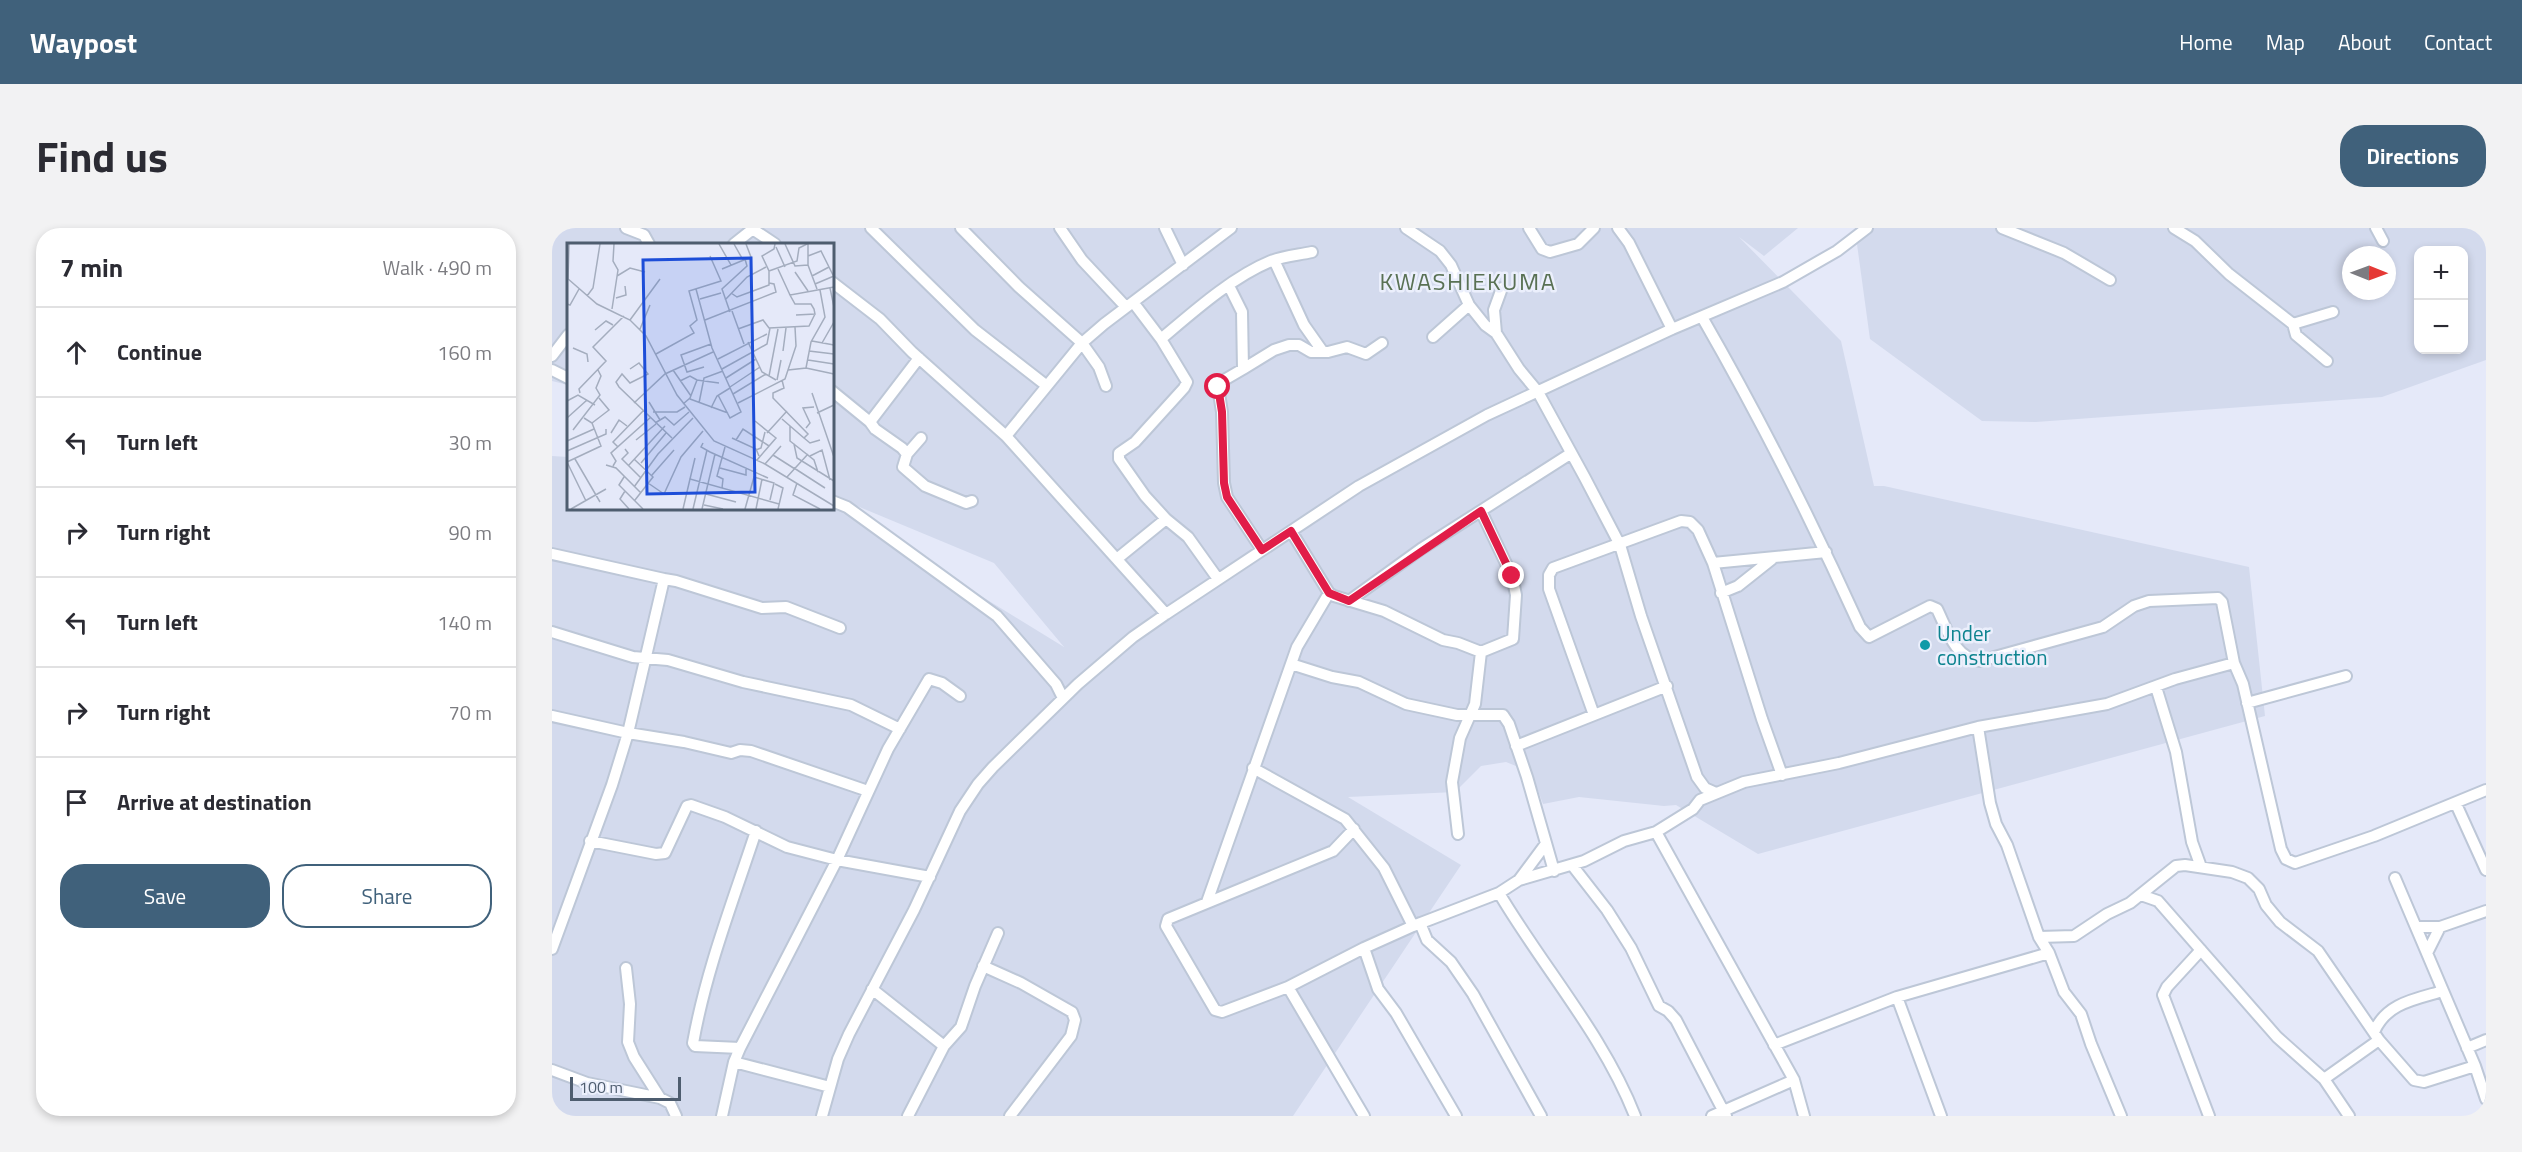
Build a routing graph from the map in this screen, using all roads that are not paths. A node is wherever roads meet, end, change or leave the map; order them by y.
1 (626, 228) edge
2 (752, 228) edge
3 (871, 228) edge
4 (961, 228) edge
5 (1060, 228) edge
6 (1165, 228) edge
7 (1231, 228) edge
8 (1406, 228) edge
9 (1529, 228) edge
10 (1594, 228) edge
11 (1618, 228) edge
12 (1867, 228) edge
13 (2002, 228) edge
14 (2174, 228) edge
15 (2376, 228) edge
16 (643, 241) edge
17 (2383, 241) dead end
18 (735, 243) edge
19 (774, 243) edge
20 (1312, 252) dead end
21 (1274, 260) junction
22 (1183, 265) junction
23 (2110, 280) dead end
24 (834, 284) edge
25 (1229, 286) junction
26 (1502, 288) dead end
27 (1130, 304) junction
28 (1468, 305) junction
29 (2333, 312) dead end
30 (1702, 317) junction
31 (2293, 324) junction
32 (1672, 329) junction
33 (1496, 333) junction
34 (567, 336) edge
35 (1433, 337) dead end
36 (1161, 339) junction
37 (1082, 344) junction
38 (1382, 344) dead end
39 (1323, 352) junction
40 (552, 356) edge
41 (919, 358) junction
42 (2327, 361) dead end
43 (1243, 369) junction
44 (552, 370) edge
45 (567, 378) edge
46 (1047, 386) junction
47 (1106, 386) dead end
48 (1538, 392) junction
49 (834, 393) edge
50 (870, 422) junction
51 (1006, 436) junction
52 (921, 438) dead end
53 (907, 454) junction
54 (1570, 454) junction
55 (972, 501) dead end
56 (834, 502) edge
57 (1481, 511) junction
58 (1166, 519) junction
59 (1291, 531) junction
60 (1620, 545) junction
61 (1262, 550) junction
62 (1826, 552) junction
63 (552, 555) edge
64 (1118, 558) junction
65 (1773, 559) junction
66 (1713, 564) junction
67 (664, 579) junction
68 (1218, 579) junction
69 (1329, 593) junction
70 (1721, 593) junction
71 (1349, 601) junction
72 (1166, 614) junction
73 (840, 628) dead end
74 (552, 632) edge
75 (1481, 652) junction
76 (644, 658) junction
77 (2234, 663) junction
78 (1291, 664) junction
79 (2346, 676) dead end
80 (1667, 686) junction
81 (2156, 687) junction
82 (960, 696) dead end
83 (1063, 698) junction
84 (2247, 703) junction
85 (1594, 715) junction
86 (552, 716) edge
87 (1471, 716) junction
88 (1978, 727) junction
89 (900, 729) junction
90 (627, 733) junction
91 (1516, 746) junction
92 (1253, 768) junction
93 (1782, 775) junction
94 (1697, 777) junction
95 (2486, 790) edge
96 (868, 791) junction
97 (1716, 793) junction
98 (1700, 800) junction
99 (2456, 804) junction
100 (1353, 829) junction
101 (756, 831) junction
102 (1656, 832) junction
103 (1458, 834) dead end
104 (590, 841) junction
105 (2192, 842) junction
106 (1545, 845) junction
107 (837, 860) junction
108 (1572, 865) junction
109 (2180, 865) junction
110 (2201, 867) junction
111 (2486, 870) edge
112 (1554, 871) junction
113 (930, 877) junction
114 (2395, 878) dead end
115 (1519, 880) junction
116 (1499, 893) junction
117 (2141, 895) junction
118 (1207, 902) junction
119 (2486, 911) edge
120 (1416, 924) junction
121 (2416, 927) junction
122 (2440, 927) junction
123 (998, 933) dead end
124 (2039, 937) junction
125 (1364, 948) junction
126 (552, 949) edge
127 (2201, 950) junction
128 (2049, 953) junction
129 (2427, 953) junction
130 (983, 966) junction
131 (626, 968) dead end
132 (1288, 987) junction
133 (872, 988) junction
134 (2443, 991) junction
135 (1897, 997) junction
136 (2377, 1036) junction
137 (2486, 1040) edge
138 (1774, 1045) junction
139 (944, 1046) junction
140 (740, 1048) junction
141 (2467, 1048) junction
142 (734, 1062) junction
143 (2475, 1066) junction
144 (552, 1070) edge
145 (2324, 1079) junction
146 (1794, 1080) junction
147 (830, 1087) junction
148 (660, 1098) junction
149 (2486, 1099) edge
150 (1725, 1113) edge
151 (676, 1116) edge
152 (722, 1116) edge
153 (822, 1116) edge
154 (908, 1116) edge
155 (1010, 1116) edge
156 (1364, 1116) edge
157 (1456, 1116) edge
158 (1541, 1116) edge
159 (1635, 1116) edge
160 (1712, 1116) edge
161 (1804, 1116) edge
162 (1941, 1116) edge
163 (2121, 1116) edge
164 (2209, 1116) edge
165 (2349, 1116) edge

1 - 16 street
2 - 18 street
2 - 19 street
3 - 46 street
4 - 37 street
5 - 27 street
6 - 22 street
7 - 22 street
8 - 28 street
9 - 10 street
11 - 32 street
12 - 30 street
13 - 23 street
14 - 31 street
15 - 17 street
20 - 21 street
21 - 25 street
21 - 39 street
22 - 27 street
24 - 41 street
25 - 36 street
25 - 43 street
26 - 33 street
27 - 36 street
27 - 37 street
28 - 33 street
28 - 35 street
29 - 31 street
30 - 32 street
30 - 62 street
31 - 42 street
32 - 48 street
33 - 48 street
34 - 40 street
36 - 58 street
37 - 46 street
37 - 47 street
38 - 39 street
39 - 43 street
41 - 50 street
41 - 51 street
43 - 61 street
44 - 45 street
46 - 51 street
48 - 54 street
48 - 59 street
49 - 50 street
50 - 53 street
51 - 64 street
52 - 53 street
53 - 55 street
54 - 57 street
54 - 60 street
56 - 83 street
57 - 71 street
57 - 75 street
58 - 64 street
58 - 68 street
59 - 61 street
59 - 69 street
60 - 66 street
60 - 80 street
60 - 85 street
61 - 68 street
62 - 65 street
62 - 77 street
63 - 67 street
64 - 72 street
65 - 66 street
65 - 70 street
66 - 70 street
67 - 73 street
67 - 76 street
68 - 72 street
69 - 71 street
69 - 78 street
70 - 93 street
71 - 75 street
72 - 83 street
74 - 76 street
75 - 87 street
76 - 89 street
76 - 90 street
77 - 81 street
77 - 84 street
78 - 87 street
78 - 92 street
79 - 84 street
80 - 85 street
80 - 94 street
81 - 88 street
81 - 105 street
82 - 89 street
83 - 113 street
84 - 99 street
85 - 91 street
86 - 90 street
87 - 91 street
87 - 103 street
88 - 93 street
88 - 124 street
89 - 96 street
90 - 96 street
90 - 104 street
91 - 106 street
92 - 100 street
92 - 118 street
93 - 97 street
94 - 97 street
94 - 98 street
95 - 99 street
96 - 107 street
97 - 98 street
98 - 102 street
99 - 111 street
100 - 118 street
100 - 120 street
101 - 104 street
101 - 107 street
101 - 140 street
102 - 108 street
102 - 138 street
104 - 126 street
105 - 109 street
105 - 110 street
106 - 112 street
106 - 115 street
107 - 113 street
107 - 140 street
108 - 112 street
108 - 150 street
109 - 110 street
109 - 117 street
110 - 136 street
112 - 115 street
113 - 133 street
114 - 121 street
115 - 116 street
116 - 120 street
116 - 159 street
117 - 124 street
117 - 127 street
118 - 132 street
119 - 122 street
120 - 125 street
120 - 158 street
121 - 122 street
121 - 129 street
122 - 129 street
123 - 130 street
124 - 128 street
125 - 132 street
125 - 157 street
127 - 145 street
127 - 164 street
128 - 135 street
128 - 163 street
129 - 134 street
130 - 139 street
130 - 155 street
131 - 148 street
132 - 156 street
133 - 139 street
133 - 147 street
134 - 136 street
134 - 141 street
135 - 138 street
135 - 162 street
136 - 143 street
136 - 145 street
137 - 141 street
138 - 146 street
139 - 154 street
140 - 142 street
141 - 143 street
142 - 147 street
142 - 152 street
143 - 149 street
144 - 148 street
145 - 165 street
146 - 150 street
146 - 161 street
147 - 153 street
148 - 151 street
150 - 160 street

